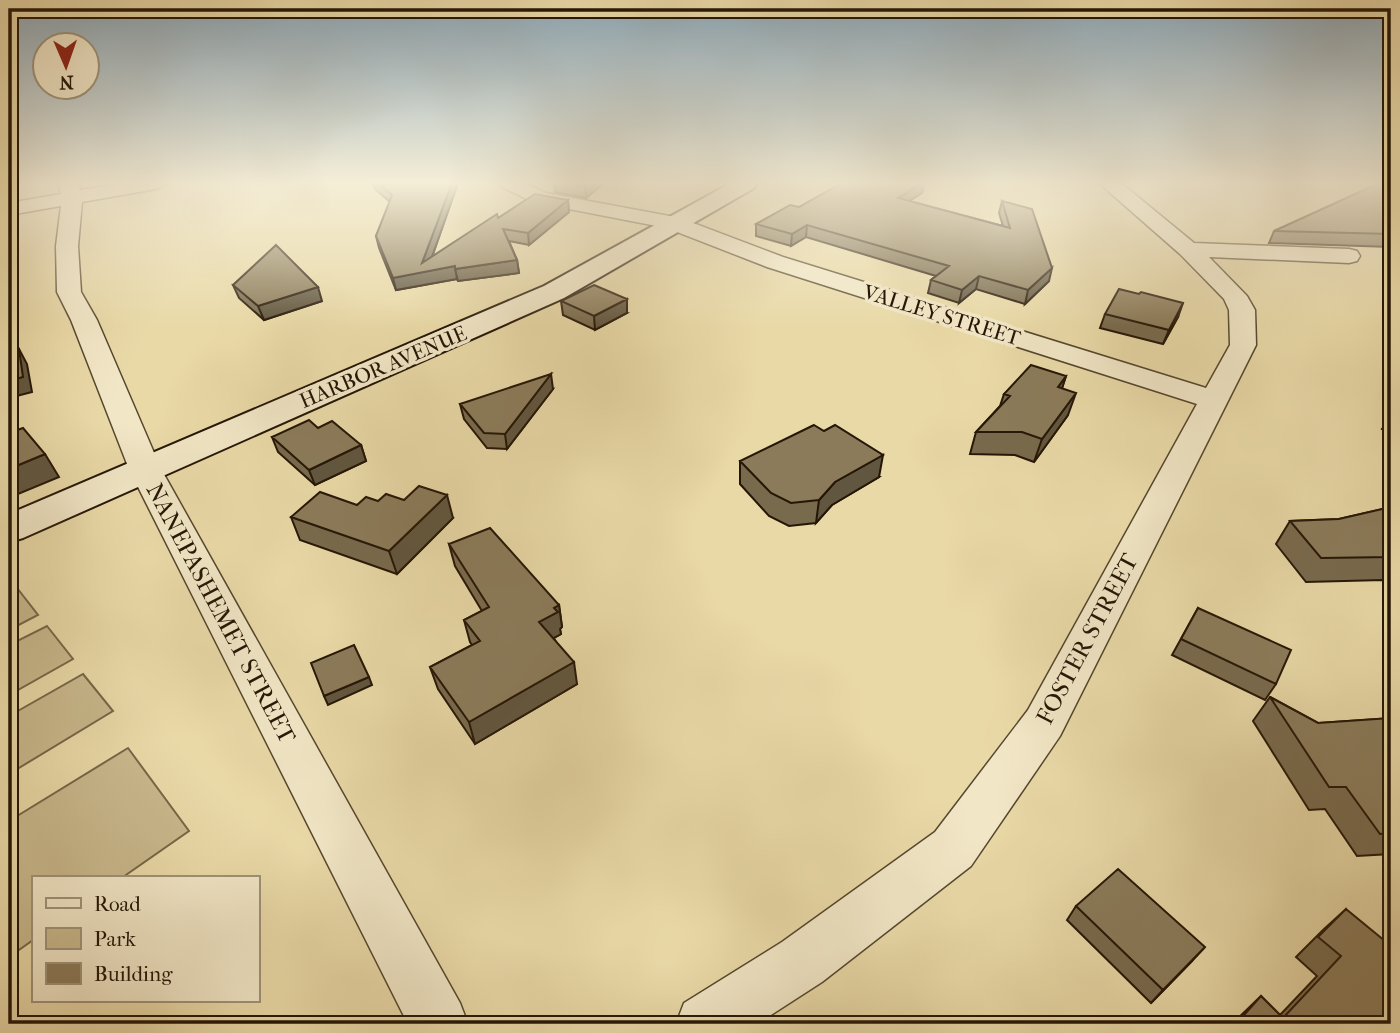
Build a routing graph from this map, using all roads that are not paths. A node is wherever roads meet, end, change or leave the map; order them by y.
1 (68, 231) edge
2 (658, 231) edge
3 (694, 231) edge
4 (1167, 231) edge
5 (1188, 249) junction
6 (1349, 256) dead end
7 (1215, 400) junction
8 (145, 469) junction
9 (9, 529) edge
10 (439, 1024) edge
11 (705, 1024) edge

1 - 8 street, NANEPASHEMET STREET
2 - 8 main road, HARBOR AVENUE
3 - 7 street, VALLEY STREET
4 - 5 street, FOSTER STREET
5 - 6 street
5 - 7 street, FOSTER STREET
7 - 11 street, FOSTER STREET
8 - 9 main road, HARBOR AVENUE
8 - 10 street, NANEPASHEMET STREET

